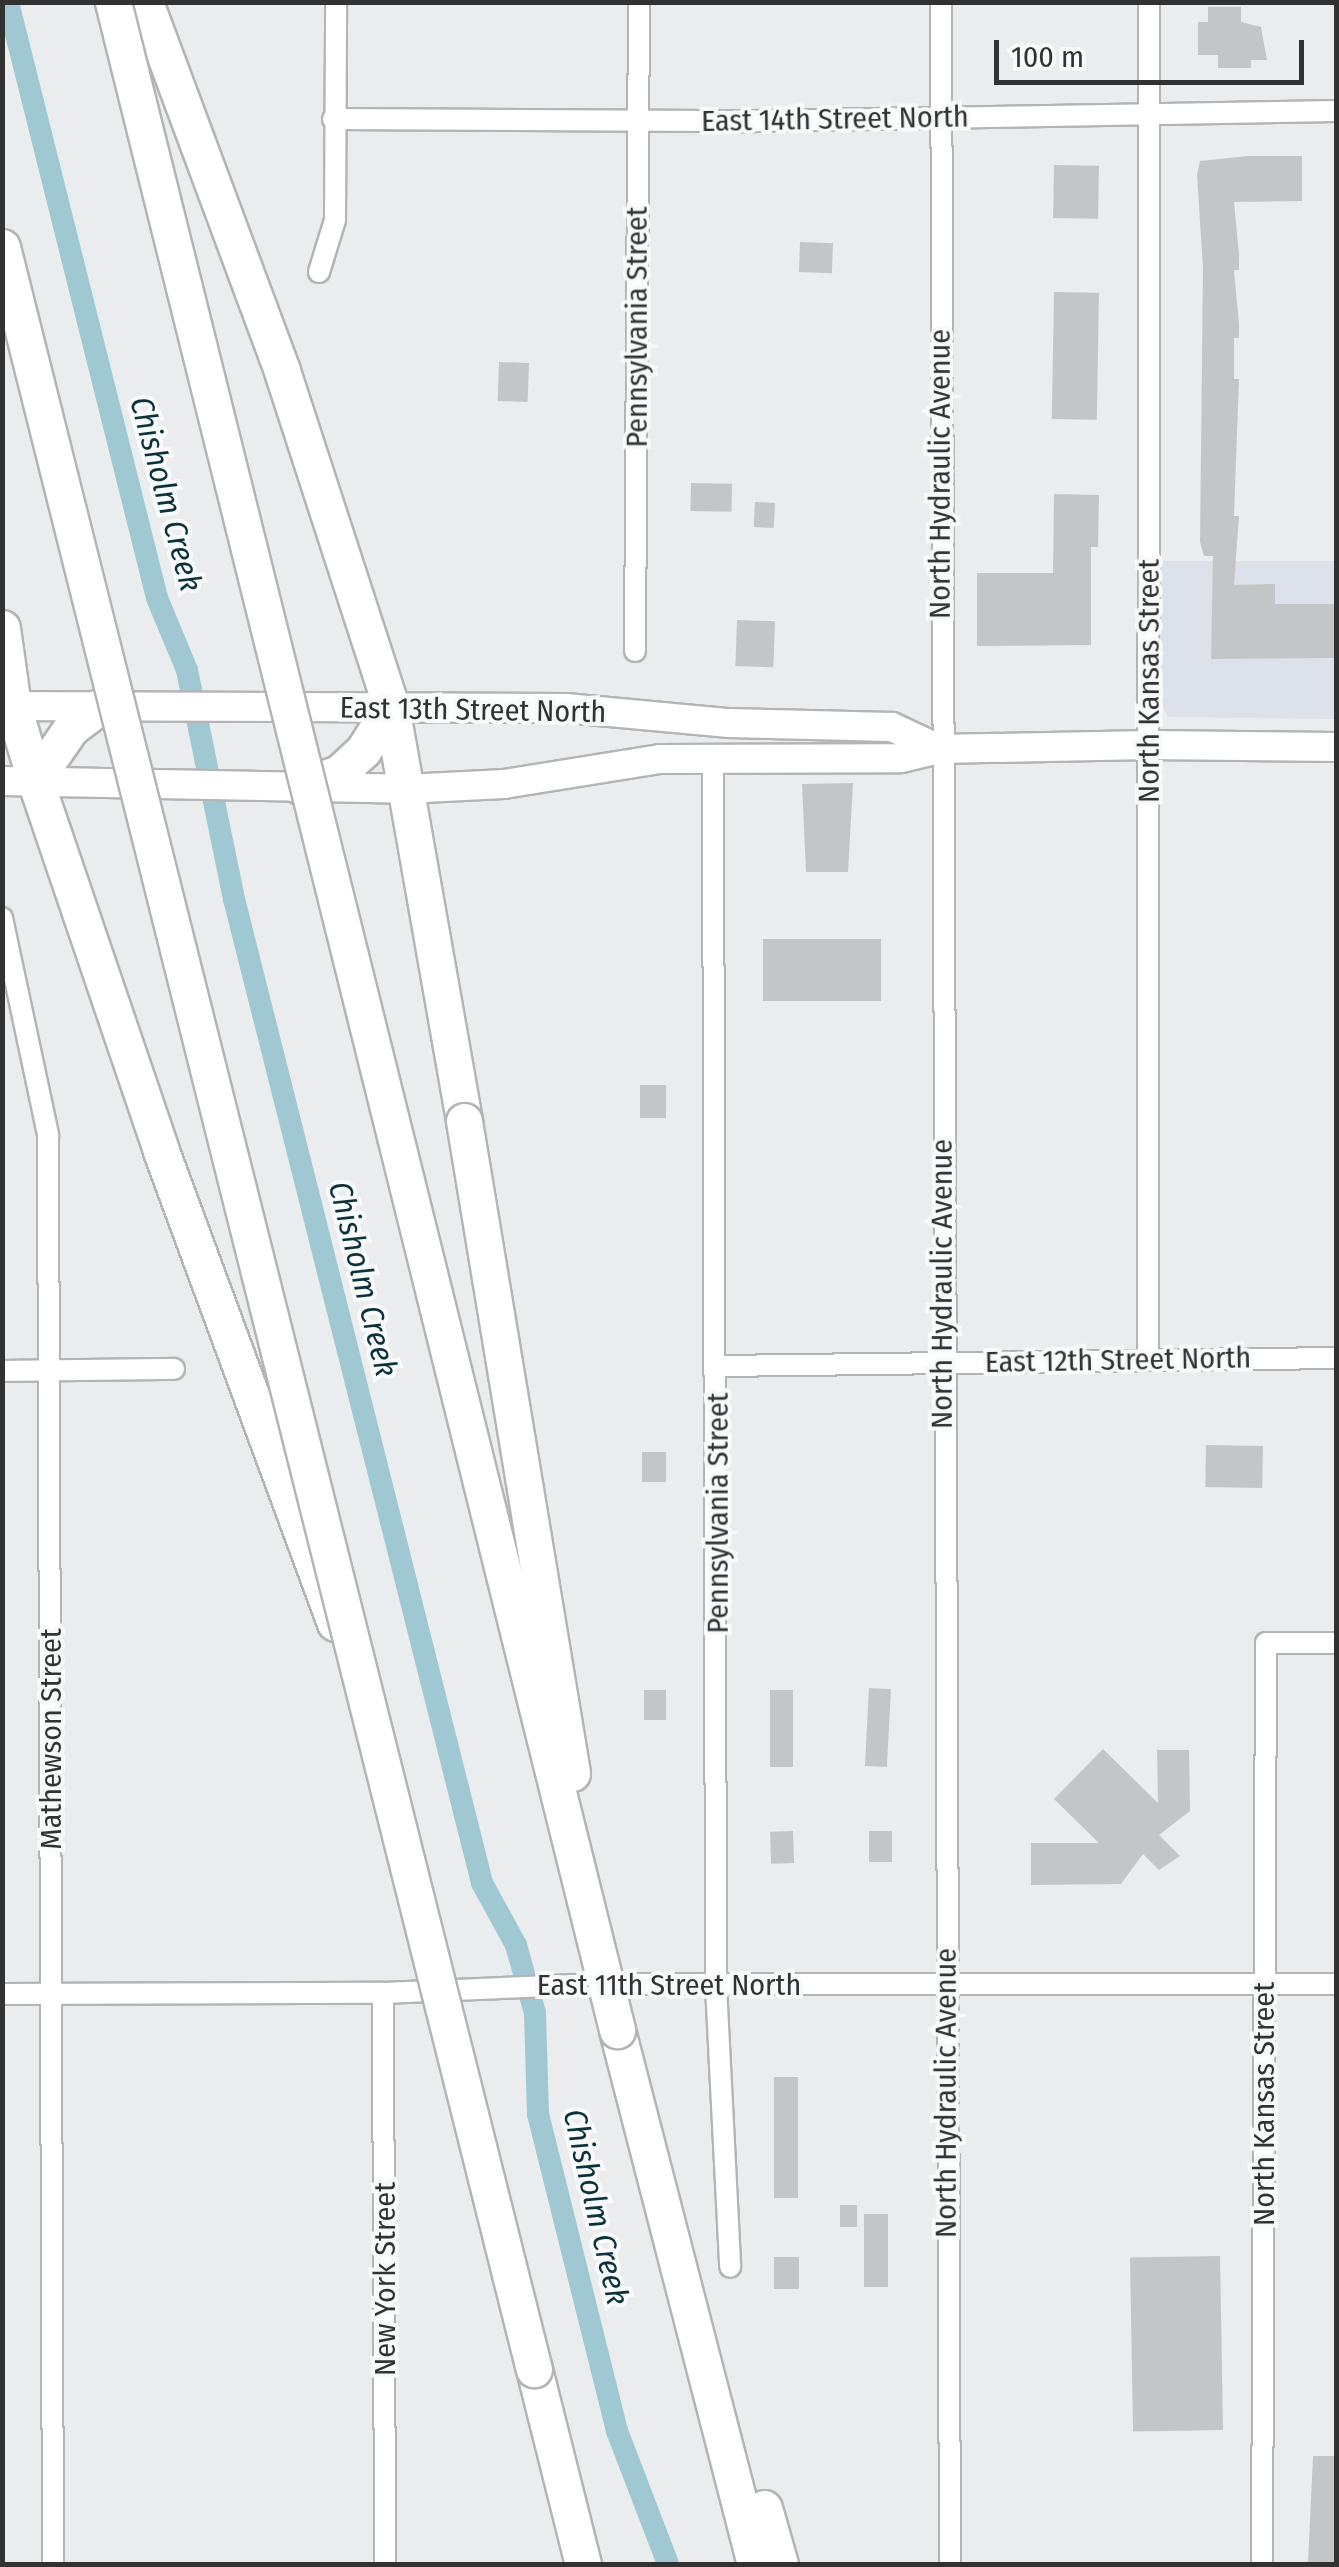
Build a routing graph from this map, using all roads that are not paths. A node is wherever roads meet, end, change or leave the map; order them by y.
1 (113, 2) edge
2 (145, 2) edge
3 (336, 2) edge
4 (639, 2) edge
5 (941, 2) edge
6 (1149, 2) edge
7 (1336, 111) edge
8 (1149, 114) junction
9 (940, 118) junction
10 (333, 119) junction
11 (638, 121) junction
12 (2, 247) edge
13 (320, 272) dead end
14 (2, 628) edge
15 (634, 651) dead end
16 (8, 706) edge
17 (391, 706) junction
18 (99, 707) junction
19 (1149, 745) junction
20 (1336, 747) edge
21 (939, 749) junction
22 (713, 758) junction
23 (19, 781) edge
24 (300, 786) junction
25 (405, 788) junction
26 (2, 918) edge
27 (1336, 1358) edge
28 (1148, 1360) junction
29 (942, 1362) junction
30 (718, 1366) junction
31 (2, 1370) edge
32 (50, 1370) junction
33 (174, 1370) dead end
34 (1336, 1643) edge
35 (386, 1792) junction
36 (1336, 1984) edge
37 (946, 1985) junction
38 (1264, 1985) junction
39 (716, 1986) junction
40 (2, 1994) edge
41 (383, 1994) junction
42 (52, 1995) junction
43 (617, 2030) junction
44 (678, 2262) junction
45 (730, 2268) dead end
46 (534, 2369) junction
47 (53, 2564) edge
48 (385, 2564) edge
49 (560, 2564) edge
50 (583, 2564) edge
51 (755, 2564) edge
52 (780, 2564) edge
53 (950, 2564) edge
54 (1262, 2564) edge

1 - 43 highway, bridge
2 - 17 highway
3 - 10 street
4 - 11 street, Pennsylvania Street
5 - 9 street, North Hydraulic Avenue
6 - 8 street, North Kansas Street
7 - 8 street, East 14th Street North
8 - 9 street, East 14th Street North
8 - 19 street, North Kansas Street
9 - 11 street, East 14th Street North
9 - 21 street, North Hydraulic Avenue
10 - 11 street, East 14th Street North
10 - 13 street
11 - 15 street, Pennsylvania Street
12 - 35 highway, bridge
14 - 16 highway
16 - 18 main road, East 13th Street North
16 - 23 highway
17 - 18 main road, East 13th Street North
17 - 21 main road, East 13th Street North
17 - 24 highway
17 - 25 highway
18 - 23 highway
19 - 20 main road, East 13th Street North
19 - 21 main road, East 13th Street North
19 - 28 street, North Kansas Street
21 - 22 main road, East 13th Street North
21 - 29 street, North Hydraulic Avenue
22 - 25 main road, East 13th Street North
22 - 30 street, Pennsylvania Street
23 - 24 main road, East 13th Street North
23 - 35 highway, bridge
24 - 25 main road, East 13th Street North
25 - 43 highway, bridge
26 - 32 street, Mathewson Street
27 - 28 street, East 12th Street North
28 - 29 street, East 12th Street North
29 - 30 street, East 12th Street North
29 - 37 street, North Hydraulic Avenue
30 - 39 street, Pennsylvania Street
31 - 32 street
32 - 33 street
32 - 42 street, Mathewson Street
34 - 38 street, North Kansas Street
35 - 46 highway, bridge
36 - 38 street, East 11th Street North
37 - 38 street, East 11th Street North
37 - 39 street, East 11th Street North
37 - 53 street, North Hydraulic Avenue
38 - 54 street, North Kansas Street
39 - 41 street, East 11th Street North
39 - 45 street, Pennsylvania Street
40 - 42 street, East 11th Street North
41 - 42 street, East 11th Street North
41 - 48 street, New York Street
42 - 47 street, Mathewson Street
43 - 44 highway
44 - 51 highway
44 - 52 highway
46 - 49 highway
46 - 50 highway

